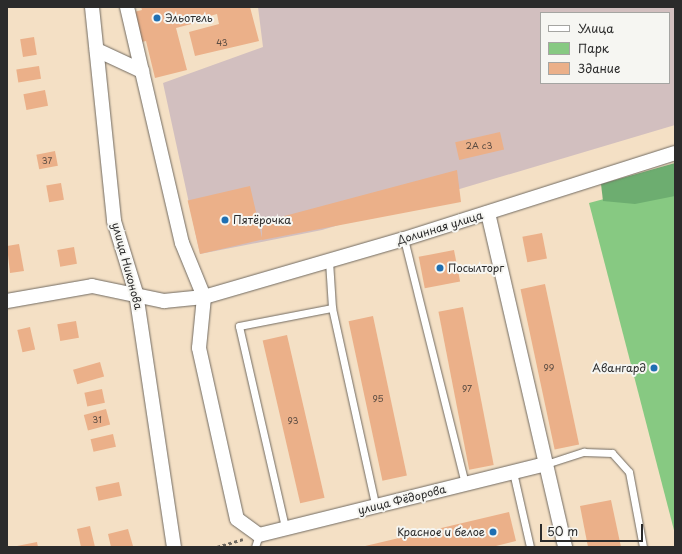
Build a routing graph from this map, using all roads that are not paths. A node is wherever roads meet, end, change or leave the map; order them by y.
1 (92, 7) edge
2 (127, 7) edge
3 (97, 50) junction
4 (142, 71) junction
5 (675, 153) edge
6 (488, 213) junction
7 (404, 239) junction
8 (329, 261) junction
9 (136, 293) junction
10 (204, 297) junction
11 (7, 301) edge
12 (332, 308) junction
13 (546, 464) junction
14 (513, 472) junction
15 (465, 484) junction
16 (376, 508) junction
17 (285, 527) junction
18 (257, 541) edge
19 (174, 547) edge
20 (530, 547) edge
21 (566, 547) edge
22 (643, 547) edge

1 - 3 street, улица Никонова
2 - 4 street
3 - 4 street
3 - 9 street, улица Никонова
4 - 10 street
5 - 6 street, Долинная улица
6 - 7 street, Долинная улица
6 - 13 street
7 - 8 street, Долинная улица
7 - 15 lane
8 - 10 street, Долинная улица
8 - 12 lane
9 - 10 street, Долинная улица
9 - 11 street, Долинная улица
9 - 19 street, улица Никонова
10 - 18 street
12 - 16 lane
12 - 17 lane
13 - 14 street, улица Фёдорова
13 - 21 street
13 - 22 lane
14 - 15 street, улица Фёдорова
14 - 20 lane
15 - 16 street, улица Фёдорова
16 - 17 street, улица Фёдорова
17 - 18 street, улица Фёдорова

